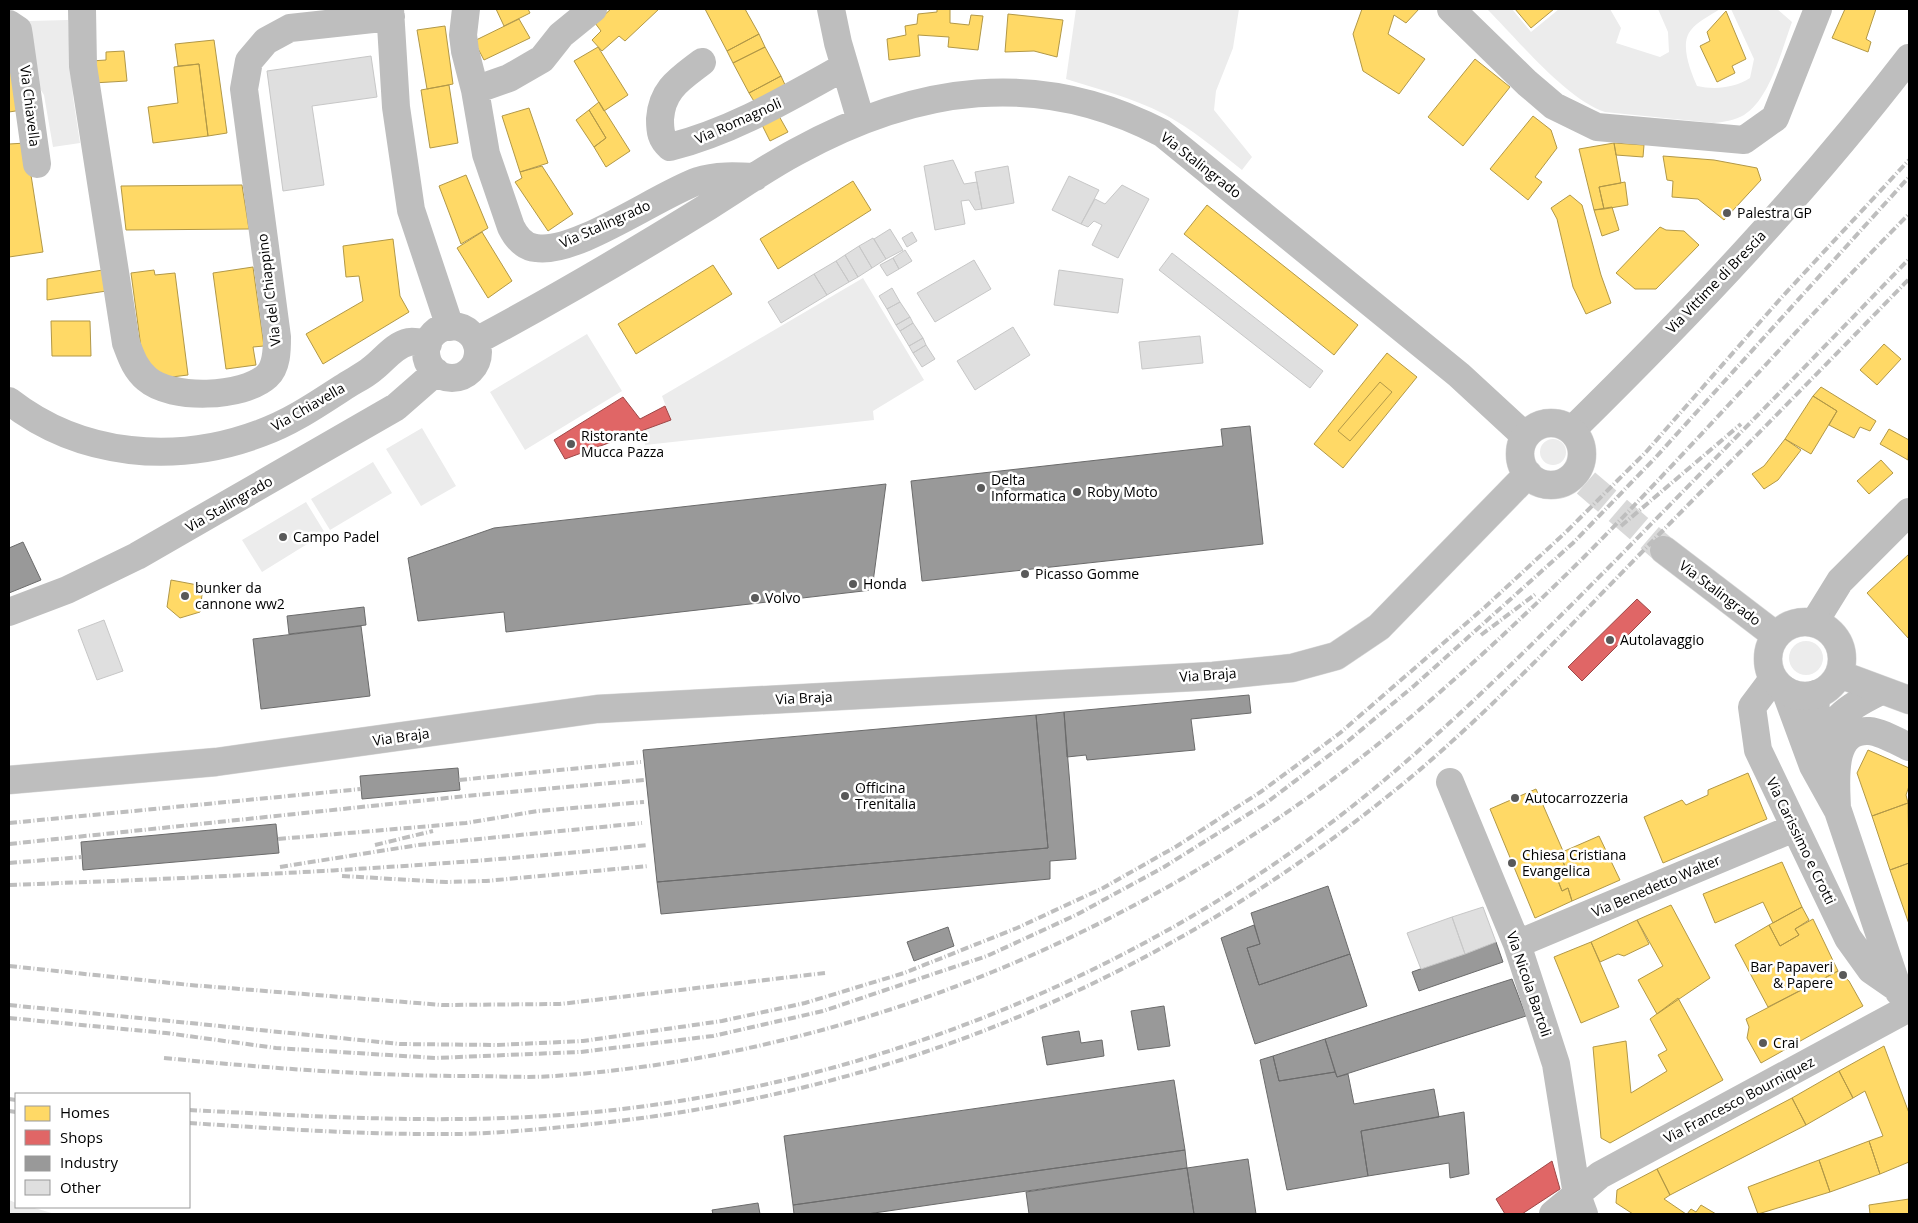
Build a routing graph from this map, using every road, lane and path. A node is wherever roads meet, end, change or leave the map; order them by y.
1 (82, 9) edge
2 (466, 9) edge
3 (593, 9) edge
4 (831, 9) edge
5 (1451, 9) edge
6 (1818, 9) edge
7 (390, 13) edge
8 (9, 24) edge
9 (1909, 58) edge
10 (702, 62) dead end
11 (844, 67) junction
12 (475, 90) junction
13 (861, 121) junction
14 (37, 164) dead end
15 (755, 177) junction
16 (450, 327) junction
17 (476, 340) junction
18 (428, 344) junction
19 (436, 372) junction
20 (9, 401) edge
21 (1572, 430) junction
22 (1525, 436) junction
23 (1528, 474) junction
24 (1909, 512) edge
25 (1664, 550) tunnel mouth
26 (9, 612) edge
27 (1814, 623) junction
28 (1775, 635) junction
29 (1839, 674) junction
30 (1779, 685) junction
31 (1881, 691) junction
32 (1816, 694) junction
33 (1909, 700) edge
34 (1909, 747) edge
35 (1825, 767) junction
36 (9, 780) edge
37 (1450, 782) dead end
38 (1794, 828) junction
39 (1517, 944) junction
40 (1905, 1006) edge
41 (1580, 1204) edge
42 (1553, 1214) edge

1 - 7 street, Via del Chiappino
2 - 12 street, Via Stalingrado
3 - 12 street
4 - 11 street
5 - 6 street
7 - 16 street
8 - 14 street, Via Chiavella
9 - 21 street, Via Vittime di Brescia
10 - 11 street, Via Romagnoli
11 - 13 street
12 - 15 street, Via Stalingrado
13 - 15 street, Via Stalingrado
13 - 22 street, Via Stalingrado
15 - 17 street, Via Stalingrado
16 - 17 street
16 - 18 street
17 - 19 street
18 - 19 street
18 - 20 street, Via Chiavella
19 - 26 street, Via Stalingrado
21 - 22 street
21 - 23 street
22 - 23 street
23 - 36 street, Via Braja
24 - 27 street
25 - 28 street, Via Stalingrado
27 - 28 street
27 - 29 street
28 - 30 street
29 - 31 street
29 - 32 street
30 - 32 street
30 - 35 street
30 - 38 street, Via Carissimo e Crotti
31 - 33 street
31 - 35 street
32 - 35 street
34 - 35 street
35 - 40 street
37 - 39 street, Via Nicola Bartoli
38 - 39 street, Via Benedetto Walter
38 - 40 street, Via Carissimo e Crotti
39 - 41 street, Via Nicola Bartoli
40 - 41 street, Via Francesco Bourniquez
41 - 42 street, Via Francesco Bourniquez

